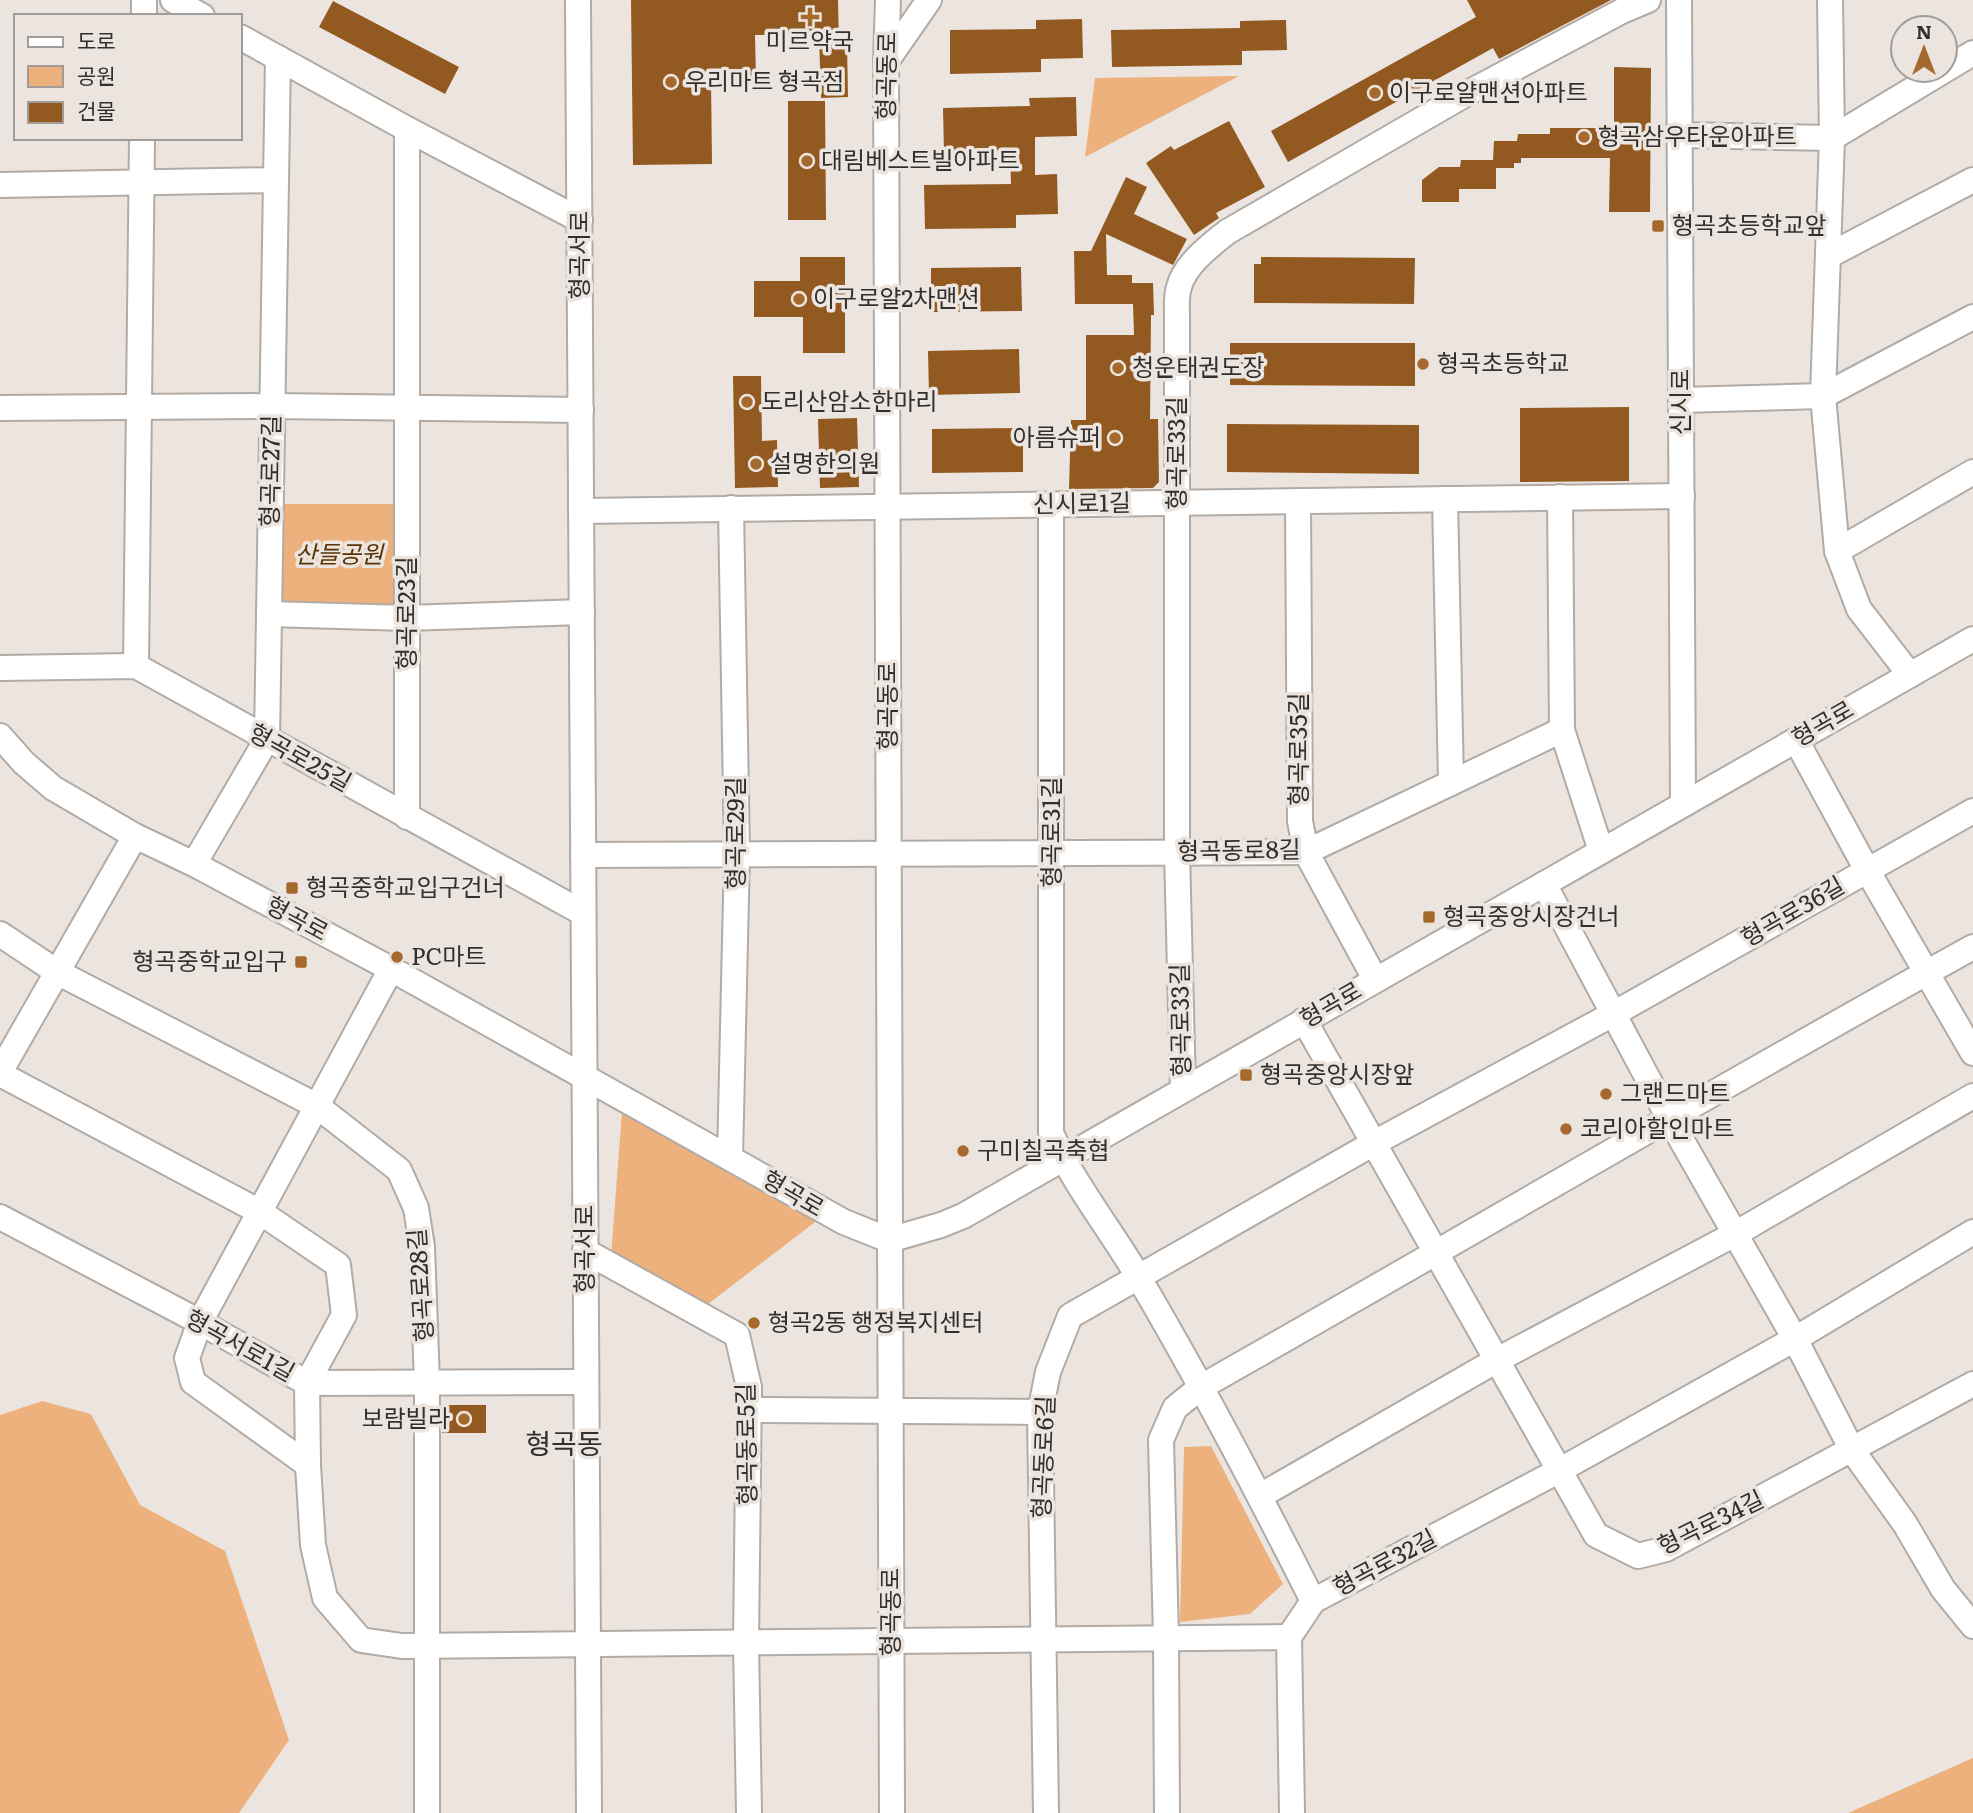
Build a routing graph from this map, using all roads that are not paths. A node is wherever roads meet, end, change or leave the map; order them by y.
1 (173, 0) edge
2 (578, 0) edge
3 (888, 0) edge
4 (929, 0) edge
5 (1648, 0) edge
6 (1679, 0) edge
7 (1830, 0) edge
8 (198, 14) edge
9 (242, 38) edge
10 (1973, 53) edge
11 (278, 58) junction
12 (886, 63) junction
13 (407, 129) junction
14 (1679, 135) junction
15 (1832, 138) junction
16 (142, 140) edge
17 (275, 180) junction
18 (1973, 180) edge
19 (141, 183) junction
20 (0, 185) edge
21 (580, 220) junction
22 (1828, 256) junction
23 (1973, 317) edge
24 (1823, 396) junction
25 (1681, 400) junction
26 (139, 406) junction
27 (272, 406) junction
28 (0, 408) edge
29 (407, 409) junction
30 (580, 410) junction
31 (1973, 472) edge
32 (1682, 496) junction
33 (1560, 497) junction
34 (1445, 499) junction
35 (1298, 501) junction
36 (1177, 502) junction
37 (1051, 504) junction
38 (887, 506) junction
39 (732, 508) junction
40 (581, 511) junction
41 (1837, 551) junction
42 (582, 612) junction
43 (269, 614) junction
44 (407, 618) junction
45 (1973, 639) edge
46 (136, 666) junction
47 (0, 668) edge
48 (1910, 675) junction
49 (1562, 730) junction
50 (0, 736) edge
51 (267, 739) junction
52 (1796, 740) junction
53 (1451, 783) junction
54 (1683, 804) junction
55 (1973, 811) edge
56 (407, 817) junction
57 (135, 836) junction
58 (1601, 851) junction
59 (1177, 852) junction
60 (1306, 852) junction
61 (889, 853) junction
62 (1052, 853) junction
63 (737, 854) junction
64 (583, 855) junction
65 (194, 864) junction
66 (1867, 870) junction
67 (1544, 884) junction
68 (583, 913) junction
69 (0, 934) edge
70 (1973, 947) edge
71 (391, 969) junction
72 (57, 972) junction
73 (1926, 973) junction
74 (1376, 979) junction
75 (1615, 1013) junction
76 (1304, 1020) junction
77 (1973, 1053) edge
78 (0, 1073) edge
79 (584, 1079) junction
80 (1183, 1089) junction
81 (1973, 1096) edge
82 (317, 1106) junction
83 (1669, 1118) junction
84 (1374, 1143) junction
85 (730, 1158) junction
86 (1062, 1158) junction
87 (260, 1212) junction
88 (2, 1223) edge
89 (1973, 1232) edge
90 (1735, 1234) junction
91 (889, 1240) junction
92 (586, 1251) junction
93 (1437, 1254) junction
94 (1139, 1277) junction
95 (200, 1322) junction
96 (1795, 1339) junction
97 (1497, 1360) junction
98 (427, 1382) junction
99 (586, 1382) junction
100 (307, 1383) junction
101 (1973, 1384) edge
102 (1201, 1387) junction
103 (750, 1410) junction
104 (889, 1411) junction
105 (1040, 1412) junction
106 (1852, 1450) junction
107 (308, 1465) junction
108 (1560, 1470) junction
109 (1260, 1496) junction
110 (1313, 1601) junction
111 (1973, 1626) edge
112 (1289, 1637) junction
113 (1166, 1638) junction
114 (1044, 1640) junction
115 (892, 1641) junction
116 (746, 1643) junction
117 (588, 1644) junction
118 (427, 1646) junction
119 (427, 1813) edge
120 (589, 1813) edge
121 (750, 1813) edge
122 (892, 1813) edge
123 (1046, 1813) edge
124 (1167, 1813) edge
125 (1292, 1813) edge

1 - 8 street
2 - 21 street, 형곡서로
3 - 12 street, 형곡동로
4 - 12 street
5 - 36 street, 형곡로33길
6 - 14 street, 신시로
7 - 15 street
9 - 11 street
10 - 15 street
11 - 13 street
11 - 17 street, 형곡로27길
12 - 38 street, 형곡동로
13 - 21 street
13 - 29 street, 형곡로23길
14 - 15 street
14 - 25 street, 신시로
15 - 22 street
16 - 19 street
17 - 19 street
17 - 27 street, 형곡로27길
18 - 22 street
19 - 20 street
19 - 26 street
21 - 30 street, 형곡서로
22 - 24 street
23 - 24 street
24 - 25 street
24 - 41 street
25 - 32 street, 신시로
26 - 27 street
26 - 28 street
26 - 46 street
27 - 29 street
27 - 43 street, 형곡로27길
29 - 30 street
29 - 44 street, 형곡로23길
30 - 40 street, 형곡서로
31 - 41 street
32 - 33 street, 신시로1길
32 - 54 street, 신시로
33 - 34 street, 신시로1길
33 - 49 street
34 - 35 street, 신시로1길
34 - 53 street
35 - 36 street, 신시로1길
35 - 60 street, 형곡로35길
36 - 37 street, 신시로1길
36 - 59 street, 형곡로33길
37 - 38 street, 신시로1길
37 - 62 street, 형곡로31길
38 - 39 street
38 - 61 street, 형곡동로
39 - 40 street
39 - 63 street, 형곡로29길
40 - 42 street, 형곡서로
41 - 48 street
42 - 44 street
42 - 64 street, 형곡서로
43 - 44 street
43 - 51 street, 형곡로27길
44 - 56 street, 형곡로23길
45 - 48 street, 형곡로
46 - 47 street, 형곡로25길
46 - 51 street, 형곡로25길
48 - 52 street, 형곡로
49 - 53 street, 형곡동로8길
49 - 58 street
50 - 57 street, 형곡로
51 - 56 street, 형곡로25길
51 - 65 street, 형곡로27길
52 - 54 street, 형곡로
52 - 66 street
53 - 60 street, 형곡동로8길
54 - 58 street, 형곡로
55 - 66 street, 형곡로36길
56 - 68 street, 형곡로25길
57 - 65 street, 형곡로
57 - 72 street
58 - 67 street, 형곡로
59 - 60 street, 형곡동로8길
59 - 62 street, 형곡동로8길
59 - 80 street, 형곡로33길
60 - 74 street, 형곡로35길
61 - 62 street, 형곡동로8길
61 - 63 street
61 - 91 street, 형곡동로
62 - 86 street, 형곡로31길
63 - 64 street
63 - 85 street, 형곡로29길
64 - 68 street, 형곡서로
65 - 71 street, 형곡로
66 - 73 street
66 - 75 street, 형곡로36길
67 - 74 street, 형곡로
67 - 75 street
68 - 79 street, 형곡서로
69 - 72 street, 형곡로28길
70 - 73 street
71 - 79 street, 형곡로
71 - 82 street
72 - 78 street
72 - 82 street, 형곡로28길
73 - 77 street
73 - 83 street
74 - 76 street, 형곡로
75 - 83 street
75 - 84 street
76 - 80 street, 형곡로
76 - 84 street, 형곡로34길
78 - 87 street
79 - 85 street, 형곡로
79 - 92 street, 형곡서로
80 - 86 street, 형곡로
81 - 90 street
82 - 87 street
82 - 98 street, 형곡로28길
83 - 90 street
83 - 93 street
84 - 93 street, 형곡로34길
84 - 94 street
85 - 91 street, 형곡로
86 - 91 street, 형곡로
86 - 94 street, 형곡로32길
87 - 95 street
87 - 100 street
88 - 95 street, 형곡서로1길
89 - 96 street
90 - 96 street
90 - 97 street
91 - 104 street, 형곡동로
92 - 99 street, 형곡서로
92 - 103 street, 형곡동로5길
93 - 97 street, 형곡로34길
93 - 102 street
94 - 102 street, 형곡로32길
94 - 105 street, 형곡동로6길
95 - 100 street, 형곡서로1길
95 - 107 street
96 - 106 street
96 - 108 street
97 - 108 street, 형곡로34길
97 - 109 street
98 - 99 street, 형곡서로1길
98 - 100 street, 형곡서로1길
98 - 118 street
99 - 117 street, 형곡서로
100 - 107 street
101 - 106 street
102 - 109 street, 형곡로32길
102 - 113 street
103 - 104 street
103 - 116 street, 형곡동로5길
104 - 105 street
104 - 115 street, 형곡동로
105 - 114 street, 형곡동로6길
106 - 108 street, 형곡로34길
106 - 111 street
107 - 118 street
108 - 110 street, 형곡로32길
109 - 110 street, 형곡로32길
110 - 112 street
112 - 113 street
112 - 125 street
113 - 114 street
113 - 124 street
114 - 115 street
114 - 123 street, 형곡동로6길
115 - 116 street
115 - 122 street, 형곡동로
116 - 117 street
116 - 121 street, 형곡동로5길
117 - 118 street
117 - 120 street, 형곡서로
118 - 119 street

